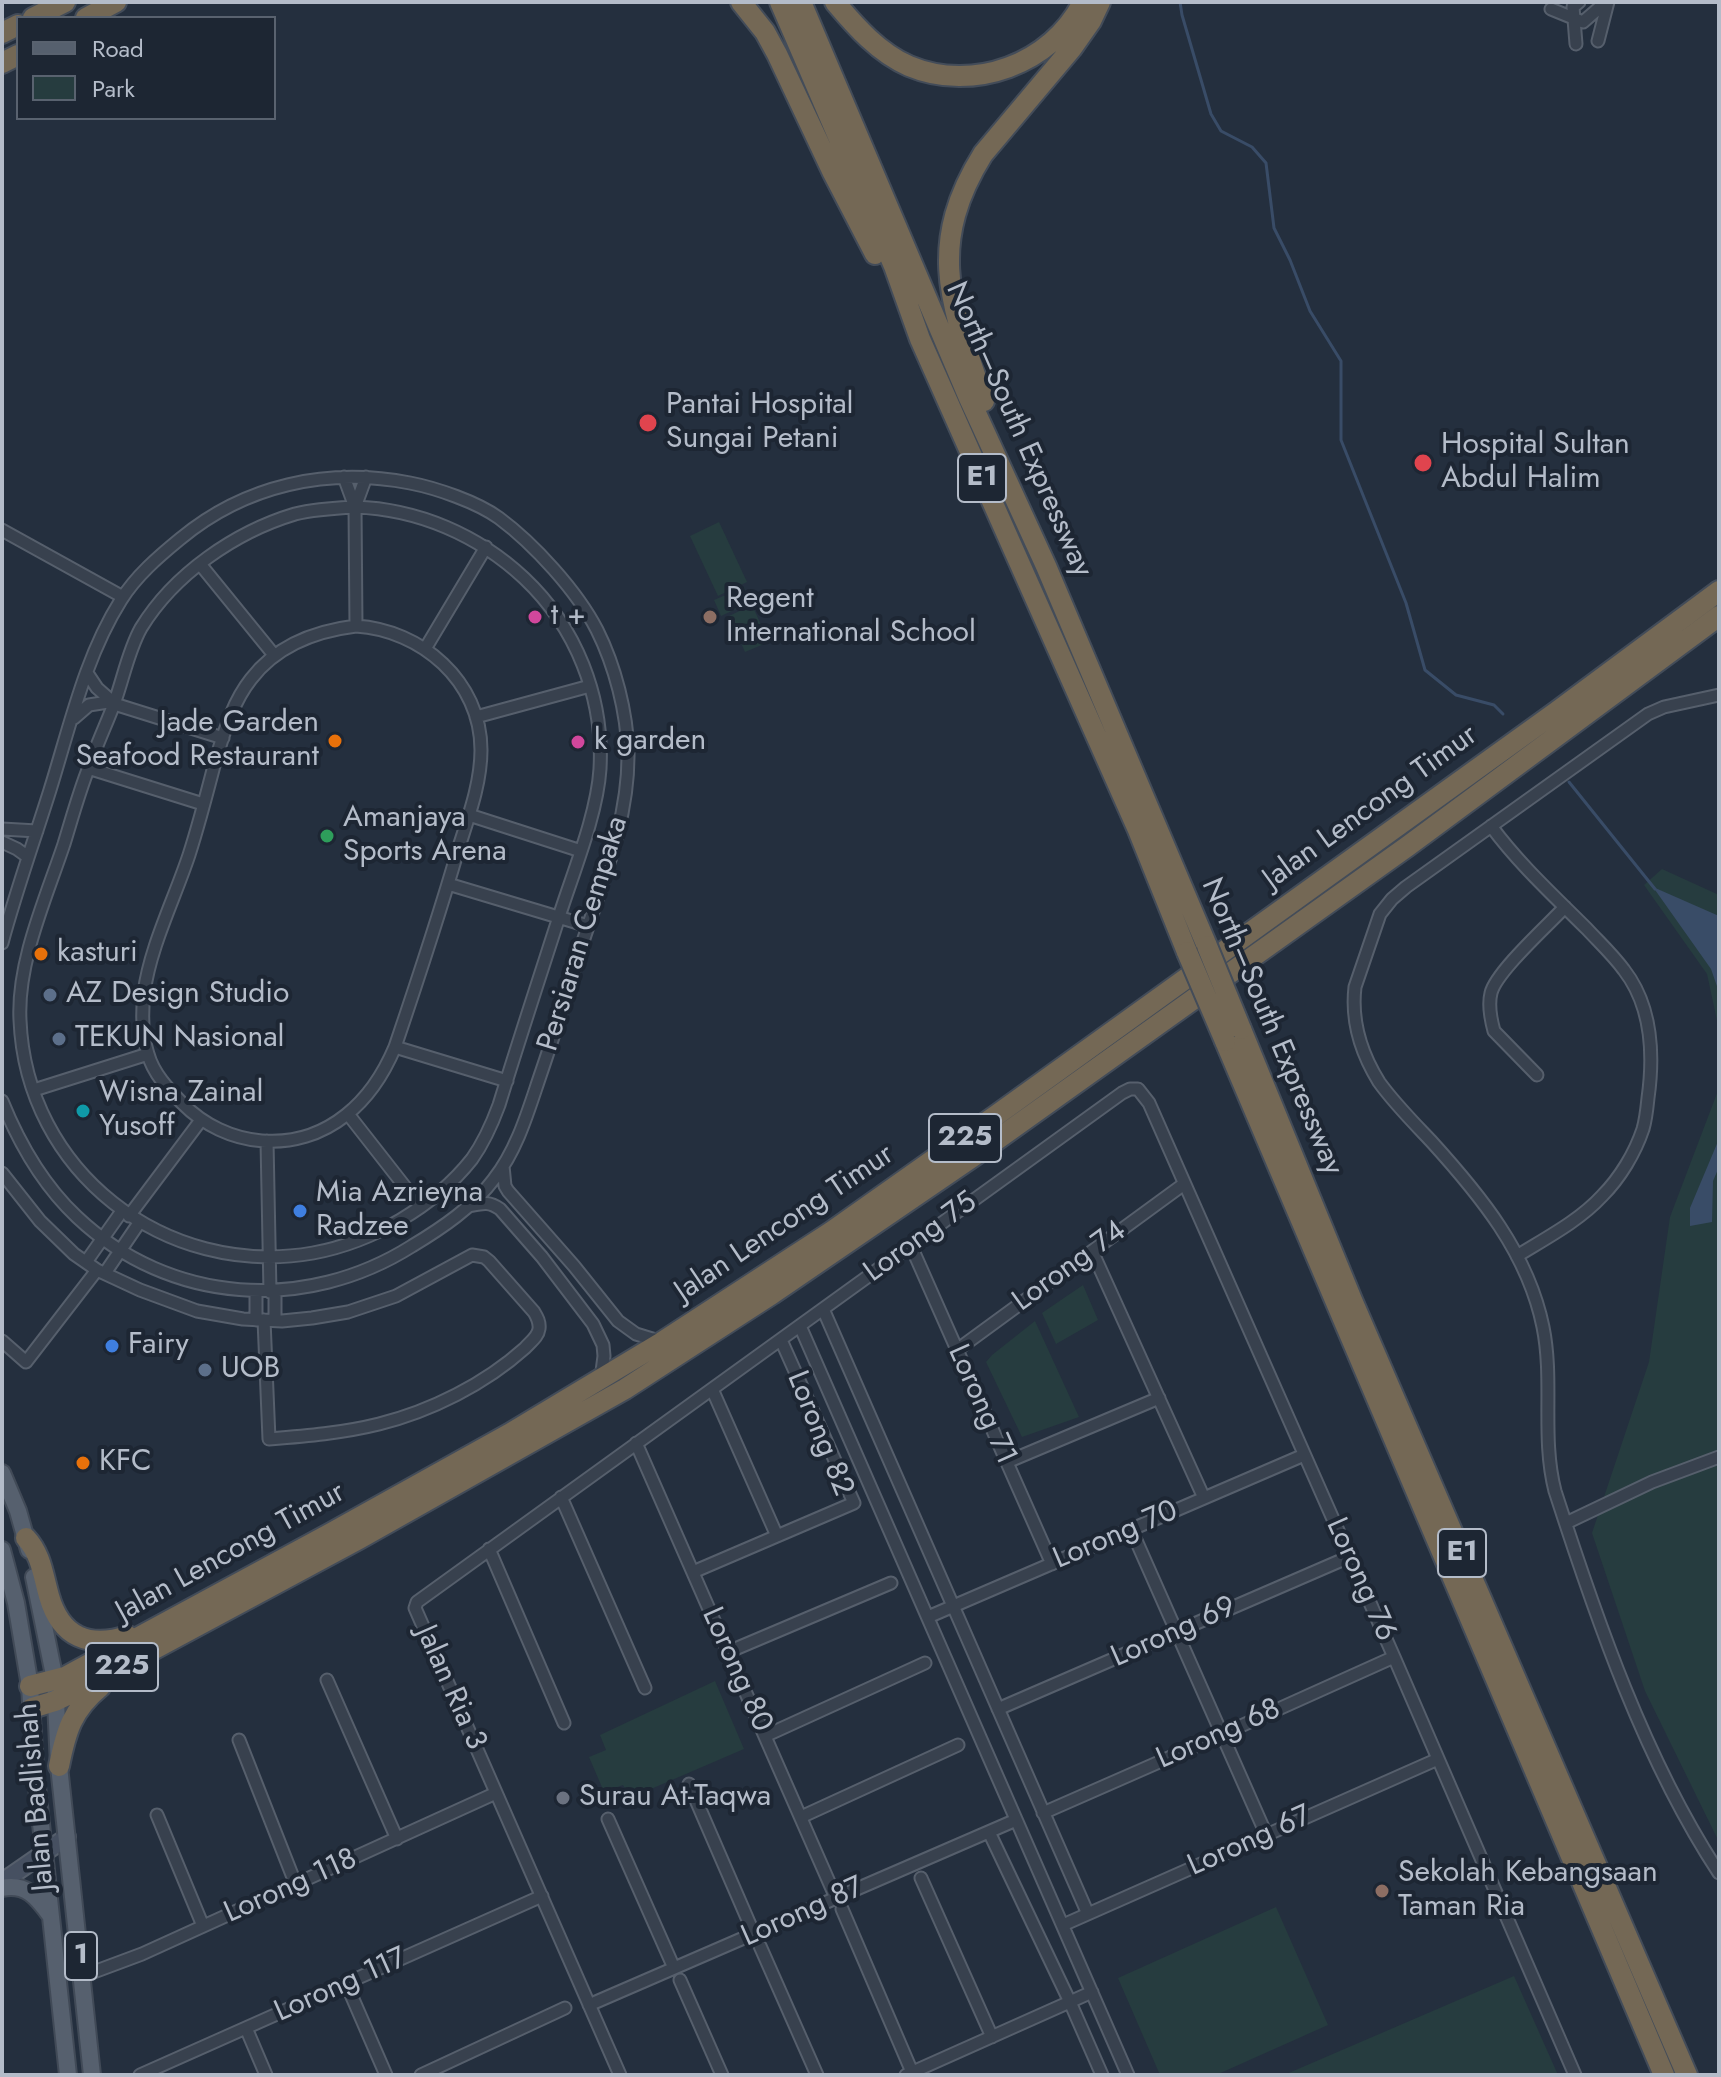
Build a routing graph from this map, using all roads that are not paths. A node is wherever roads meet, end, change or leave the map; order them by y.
1 (65, 2) edge
2 (116, 2) edge
3 (741, 2) edge
4 (780, 2) edge
5 (801, 2) edge
6 (835, 2) edge
7 (1083, 2) edge
8 (1100, 2) edge
9 (1579, 2) edge
10 (1607, 2) edge
11 (1551, 9) dead end
12 (37, 16) edge
13 (90, 16) edge
14 (1574, 18) junction
15 (1598, 41) dead end
16 (1576, 44) dead end
17 (920, 339) junction
18 (344, 477) junction
19 (366, 477) junction
20 (1017, 499) junction
21 (355, 507) junction
22 (2, 530) edge
23 (486, 547) junction
24 (200, 564) junction
25 (1719, 591) edge
26 (123, 597) junction
27 (1719, 616) edge
28 (356, 626) junction
29 (425, 649) junction
30 (274, 655) junction
31 (87, 673) junction
32 (590, 686) junction
33 (1719, 695) edge
34 (114, 703) junction
35 (476, 717) junction
36 (71, 722) junction
37 (223, 738) junction
38 (88, 768) junction
39 (203, 804) junction
40 (469, 815) junction
41 (1491, 826) junction
42 (2, 829) edge
43 (37, 831) junction
44 (2, 842) edge
45 (581, 851) junction
46 (28, 857) junction
47 (448, 884) junction
48 (1565, 907) junction
49 (559, 916) junction
50 (588, 926) junction
51 (2, 943) edge
52 (1197, 949) junction
53 (1233, 1035) junction
54 (395, 1047) junction
55 (148, 1054) junction
56 (1537, 1075) dead end
57 (507, 1081) junction
58 (1138, 1089) joint
59 (34, 1090) junction
60 (2, 1101) edge
61 (348, 1114) junction
62 (201, 1120) junction
63 (267, 1141) junction
64 (503, 1166) junction
65 (2, 1173) edge
66 (1184, 1184) junction
67 (420, 1206) junction
68 (469, 1206) junction
69 (130, 1217) junction
70 (103, 1239) junction
71 (911, 1246) junction
72 (121, 1250) junction
73 (1092, 1251) junction
74 (1517, 1256) junction
75 (270, 1258) junction
76 (86, 1262) junction
77 (101, 1271) junction
78 (256, 1291) junction
79 (272, 1291) junction
80 (823, 1309) junction
81 (265, 1320) junction
82 (800, 1326) junction
83 (781, 1340) junction
84 (2, 1341) edge
85 (662, 1342) junction
86 (957, 1350) junction
87 (601, 1379) junction
88 (712, 1389) junction
89 (1159, 1398) junction
90 (636, 1443) junction
91 (1304, 1455) junction
92 (1719, 1457) edge
93 (1007, 1462) junction
94 (2, 1473) edge
95 (561, 1497) junction
96 (1204, 1498) junction
97 (1566, 1523) junction
98 (1131, 1529) junction
99 (777, 1536) junction
100 (26, 1538) junction
101 (489, 1549) junction
102 (2, 1550) edge
103 (1349, 1557) junction
104 (1052, 1564) junction
105 (693, 1572) junction
106 (891, 1583) dead end
107 (953, 1606) junction
108 (928, 1617) junction
109 (169, 1621) junction
110 (188, 1631) junction
111 (1178, 1632) junction
112 (728, 1652) junction
113 (1394, 1657) junction
114 (925, 1663) dead end
115 (327, 1680) dead end
116 (30, 1686) junction
117 (645, 1688) dead end
118 (55, 1691) junction
119 (32, 1708) junction
120 (998, 1709) junction
121 (564, 1723) dead end
122 (1223, 1734) junction
123 (765, 1736) junction
124 (239, 1740) dead end
125 (958, 1745) dead end
126 (1438, 1759) junction
127 (59, 1766) junction
128 (689, 1784) dead end
129 (496, 1793) junction
130 (1043, 1813) junction
131 (157, 1815) dead end
132 (801, 1817) junction
133 (608, 1819) dead end
134 (1016, 1820) junction
135 (989, 1832) junction
136 (1266, 1834) junction
137 (67, 1837) junction
138 (397, 1839) junction
139 (45, 1852) junction
140 (1719, 1873) edge
141 (921, 1878) dead end
142 (2, 1885) edge
143 (296, 1885) junction
144 (542, 1896) junction
145 (839, 1904) junction
146 (1088, 1914) junction
147 (51, 1917) junction
148 (1063, 1925) junction
149 (203, 1926) junction
150 (754, 1934) junction
151 (760, 1946) dead end
152 (674, 1968) junction
153 (83, 1976) junction
154 (680, 1980) dead end
155 (346, 1983) junction
156 (1092, 1992) junction
157 (1070, 2002) junction
158 (589, 2005) junction
159 (565, 2008) dead end
160 (246, 2028) junction
161 (992, 2037) junction
162 (909, 2074) edge
163 (68, 2075) edge
164 (92, 2075) edge
165 (140, 2075) edge
166 (266, 2075) edge
167 (386, 2075) edge
168 (421, 2075) edge
169 (620, 2075) edge
170 (722, 2075) edge
171 (817, 2075) edge
172 (1102, 2075) edge
173 (1128, 2075) edge
174 (1575, 2075) edge
175 (1664, 2075) edge
176 (1687, 2075) edge

1 - 12 highway
2 - 13 highway
3 - 17 highway
4 - 17 highway, North–South Expressway / E1
5 - 20 highway, North–South Expressway / E1
6 - 7 highway
8 - 20 highway
9 - 14 street
10 - 14 street
10 - 15 street
11 - 14 street
14 - 16 street
17 - 52 highway, North–South Expressway / E1
18 - 19 street, Persiaran Cempaka
18 - 21 street
18 - 26 street, Persiaran Cempaka
19 - 21 street
19 - 50 street, Persiaran Cempaka
20 - 52 highway, North–South Expressway / E1
21 - 23 street
21 - 24 street
21 - 28 street
22 - 26 street
23 - 29 street
23 - 32 street
24 - 30 street
24 - 34 street
25 - 85 highway, Jalan Lencong Timur / 225
26 - 31 street, Persiaran Cempaka
27 - 110 highway, Jalan Lencong Timur / 225
28 - 29 street
28 - 30 street
29 - 35 street
30 - 37 street
31 - 34 street
31 - 36 street, Persiaran Cempaka
32 - 35 street
32 - 45 street
33 - 41 street
34 - 36 street
34 - 37 street
34 - 38 street
35 - 40 street
36 - 43 street, Persiaran Cempaka
37 - 39 street
38 - 39 street
38 - 59 street
39 - 55 street
40 - 45 street
40 - 47 street
41 - 48 street
41 - 74 street
42 - 43 street
43 - 46 street, Persiaran Cempaka
44 - 46 street
45 - 49 street
46 - 51 street, Persiaran Cempaka
47 - 49 street
47 - 54 street
48 - 56 street
48 - 74 street
49 - 50 street
49 - 57 street
50 - 64 street, Persiaran Cempaka
52 - 53 highway, North–South Expressway / E1, bridge
53 - 175 highway, North–South Expressway / E1
53 - 176 highway, North–South Expressway / E1
54 - 57 street
54 - 61 street
55 - 59 street
55 - 62 street
57 - 67 street
58 - 66 street, Lorong 76
58 - 71 street, Lorong 75
59 - 69 street
60 - 70 street, Persiaran Cempaka
61 - 63 street
61 - 67 street
62 - 63 street
62 - 69 street
63 - 75 street
64 - 68 street, Persiaran Cempaka
64 - 85 street
65 - 76 street
66 - 73 street, Lorong 74
66 - 91 street, Lorong 76
67 - 75 street
68 - 79 street, Persiaran Cempaka
68 - 87 street
69 - 70 street
69 - 72 street
69 - 75 street
70 - 72 street, Persiaran Cempaka
70 - 76 street
71 - 80 street, Lorong 75
71 - 86 street, Lorong 71
72 - 77 street
72 - 78 street, Persiaran Cempaka
73 - 86 street, Lorong 74
73 - 89 street
74 - 97 street
75 - 79 street
76 - 77 street
77 - 81 street
77 - 84 street
78 - 79 street, Persiaran Cempaka
78 - 81 street
79 - 81 street
80 - 82 street, Lorong 75
80 - 107 street
81 - 81 street
82 - 83 street, Jalan Ria 3
82 - 108 street
83 - 88 street, Jalan Ria 3
83 - 99 street, Lorong 82
85 - 87 highway, Jalan Lencong Timur / 225
86 - 93 street, Lorong 71
87 - 109 highway, Jalan Lencong Timur / 225
88 - 90 street, Jalan Ria 3
88 - 99 street
89 - 93 street
89 - 96 street
90 - 95 street, Jalan Ria 3
90 - 105 street, Lorong 80
91 - 96 street, Lorong 70
91 - 103 street, Lorong 76
92 - 97 street
93 - 104 street, Lorong 71
94 - 100 main road, Jalan Badlishah / 1
95 - 101 street, Jalan Ria 3
95 - 117 street
96 - 98 street, Lorong 70
97 - 140 street
98 - 104 street, Lorong 70
98 - 111 street
99 - 105 street, Lorong 82
100 - 109 highway
100 - 118 main road, Jalan Badlishah / 1
101 - 121 street
101 - 129 street, Jalan Ria 3
102 - 116 main road, Jalan Badlishah / 1
103 - 111 street, Lorong 69
103 - 113 street, Lorong 76
104 - 107 street, Lorong 70
105 - 112 street, Lorong 80
106 - 112 street
107 - 108 street, Lorong 70
107 - 120 street
108 - 134 street
109 - 118 highway, Jalan Lencong Timur / 225
110 - 118 highway, Jalan Lencong Timur / 225
110 - 127 highway
111 - 120 street, Lorong 69
111 - 122 street
112 - 123 street, Lorong 80
113 - 122 street, Lorong 68
113 - 126 street, Lorong 76
114 - 123 street
115 - 138 street
116 - 118 highway, Jalan Lencong Timur / 225
116 - 119 main road, Jalan Badlishah / 1
118 - 119 highway, Jalan Lencong Timur / 225
118 - 127 main road, Jalan Badlishah / 1
119 - 139 main road, Jalan Badlishah / 1
120 - 130 street
122 - 130 street, Lorong 68
122 - 136 street
123 - 132 street, Lorong 80
124 - 143 street
125 - 132 street
126 - 136 street, Lorong 67
126 - 174 street, Lorong 76
127 - 137 main road, Jalan Badlishah / 1
128 - 150 street
129 - 138 street, Lorong 118
129 - 144 street, Jalan Ria 3
130 - 146 street
131 - 149 street
132 - 145 street, Lorong 80
133 - 152 street
134 - 135 street, Lorong 87
134 - 148 street
135 - 145 street, Lorong 87
135 - 157 street
136 - 146 street, Lorong 67
137 - 139 street
137 - 153 main road, Jalan Badlishah / 1
138 - 143 street, Lorong 118
139 - 142 street
139 - 147 main road, Jalan Badlishah / 1
141 - 161 street
142 - 147 main road
143 - 149 street, Lorong 118
144 - 155 street, Lorong 117
144 - 158 street, Jalan Ria 3
145 - 150 street, Lorong 87
145 - 162 street, Lorong 80
146 - 148 street, Lorong 67
147 - 163 main road, Jalan Badlishah / 1
148 - 156 street
149 - 153 street, Lorong 118
150 - 152 street, Lorong 87
151 - 171 street
152 - 158 street, Lorong 87
153 - 164 main road, Jalan Badlishah / 1
154 - 170 street
155 - 160 street, Lorong 117
155 - 167 street
156 - 157 street
156 - 173 street
157 - 161 street
157 - 172 street
158 - 169 street, Jalan Ria 3
159 - 168 street
160 - 165 street, Lorong 117
160 - 166 street
161 - 162 street

